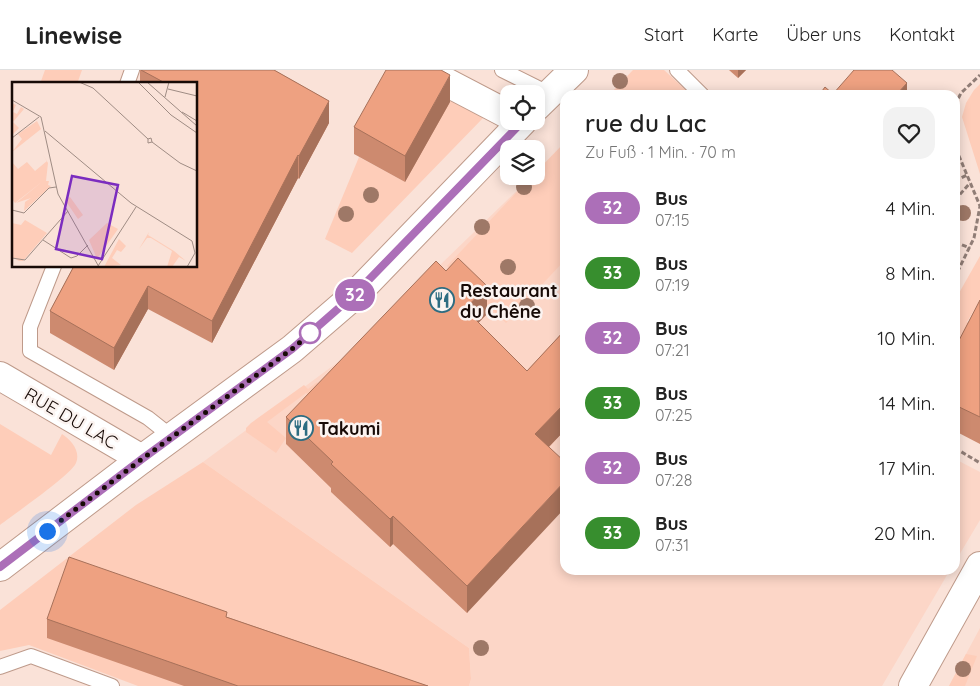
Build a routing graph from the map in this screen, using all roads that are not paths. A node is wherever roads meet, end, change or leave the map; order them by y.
1 (132, 70) edge
2 (422, 70) edge
3 (502, 70) edge
4 (574, 70) edge
5 (677, 70) edge
6 (128, 82) edge
7 (522, 85) edge
8 (697, 90) edge
9 (545, 99) edge
10 (500, 110) edge
11 (513, 130) edge
12 (53, 268) edge
13 (0, 376) edge
14 (172, 437) junction
15 (142, 459) junction
16 (980, 566) edge
17 (0, 567) edge
18 (0, 667) edge
19 (112, 686) edge
20 (913, 686) edge

1 - 6 lane
2 - 10 street
3 - 7 lane
4 - 9 street
5 - 8 lane
11 - 14 street, RUE DU LAC
12 - 14 lane
13 - 15 street, RUE DU LAC
14 - 15 street, RUE DU LAC
15 - 17 street, RUE DU LAC
16 - 20 street
18 - 19 lane

